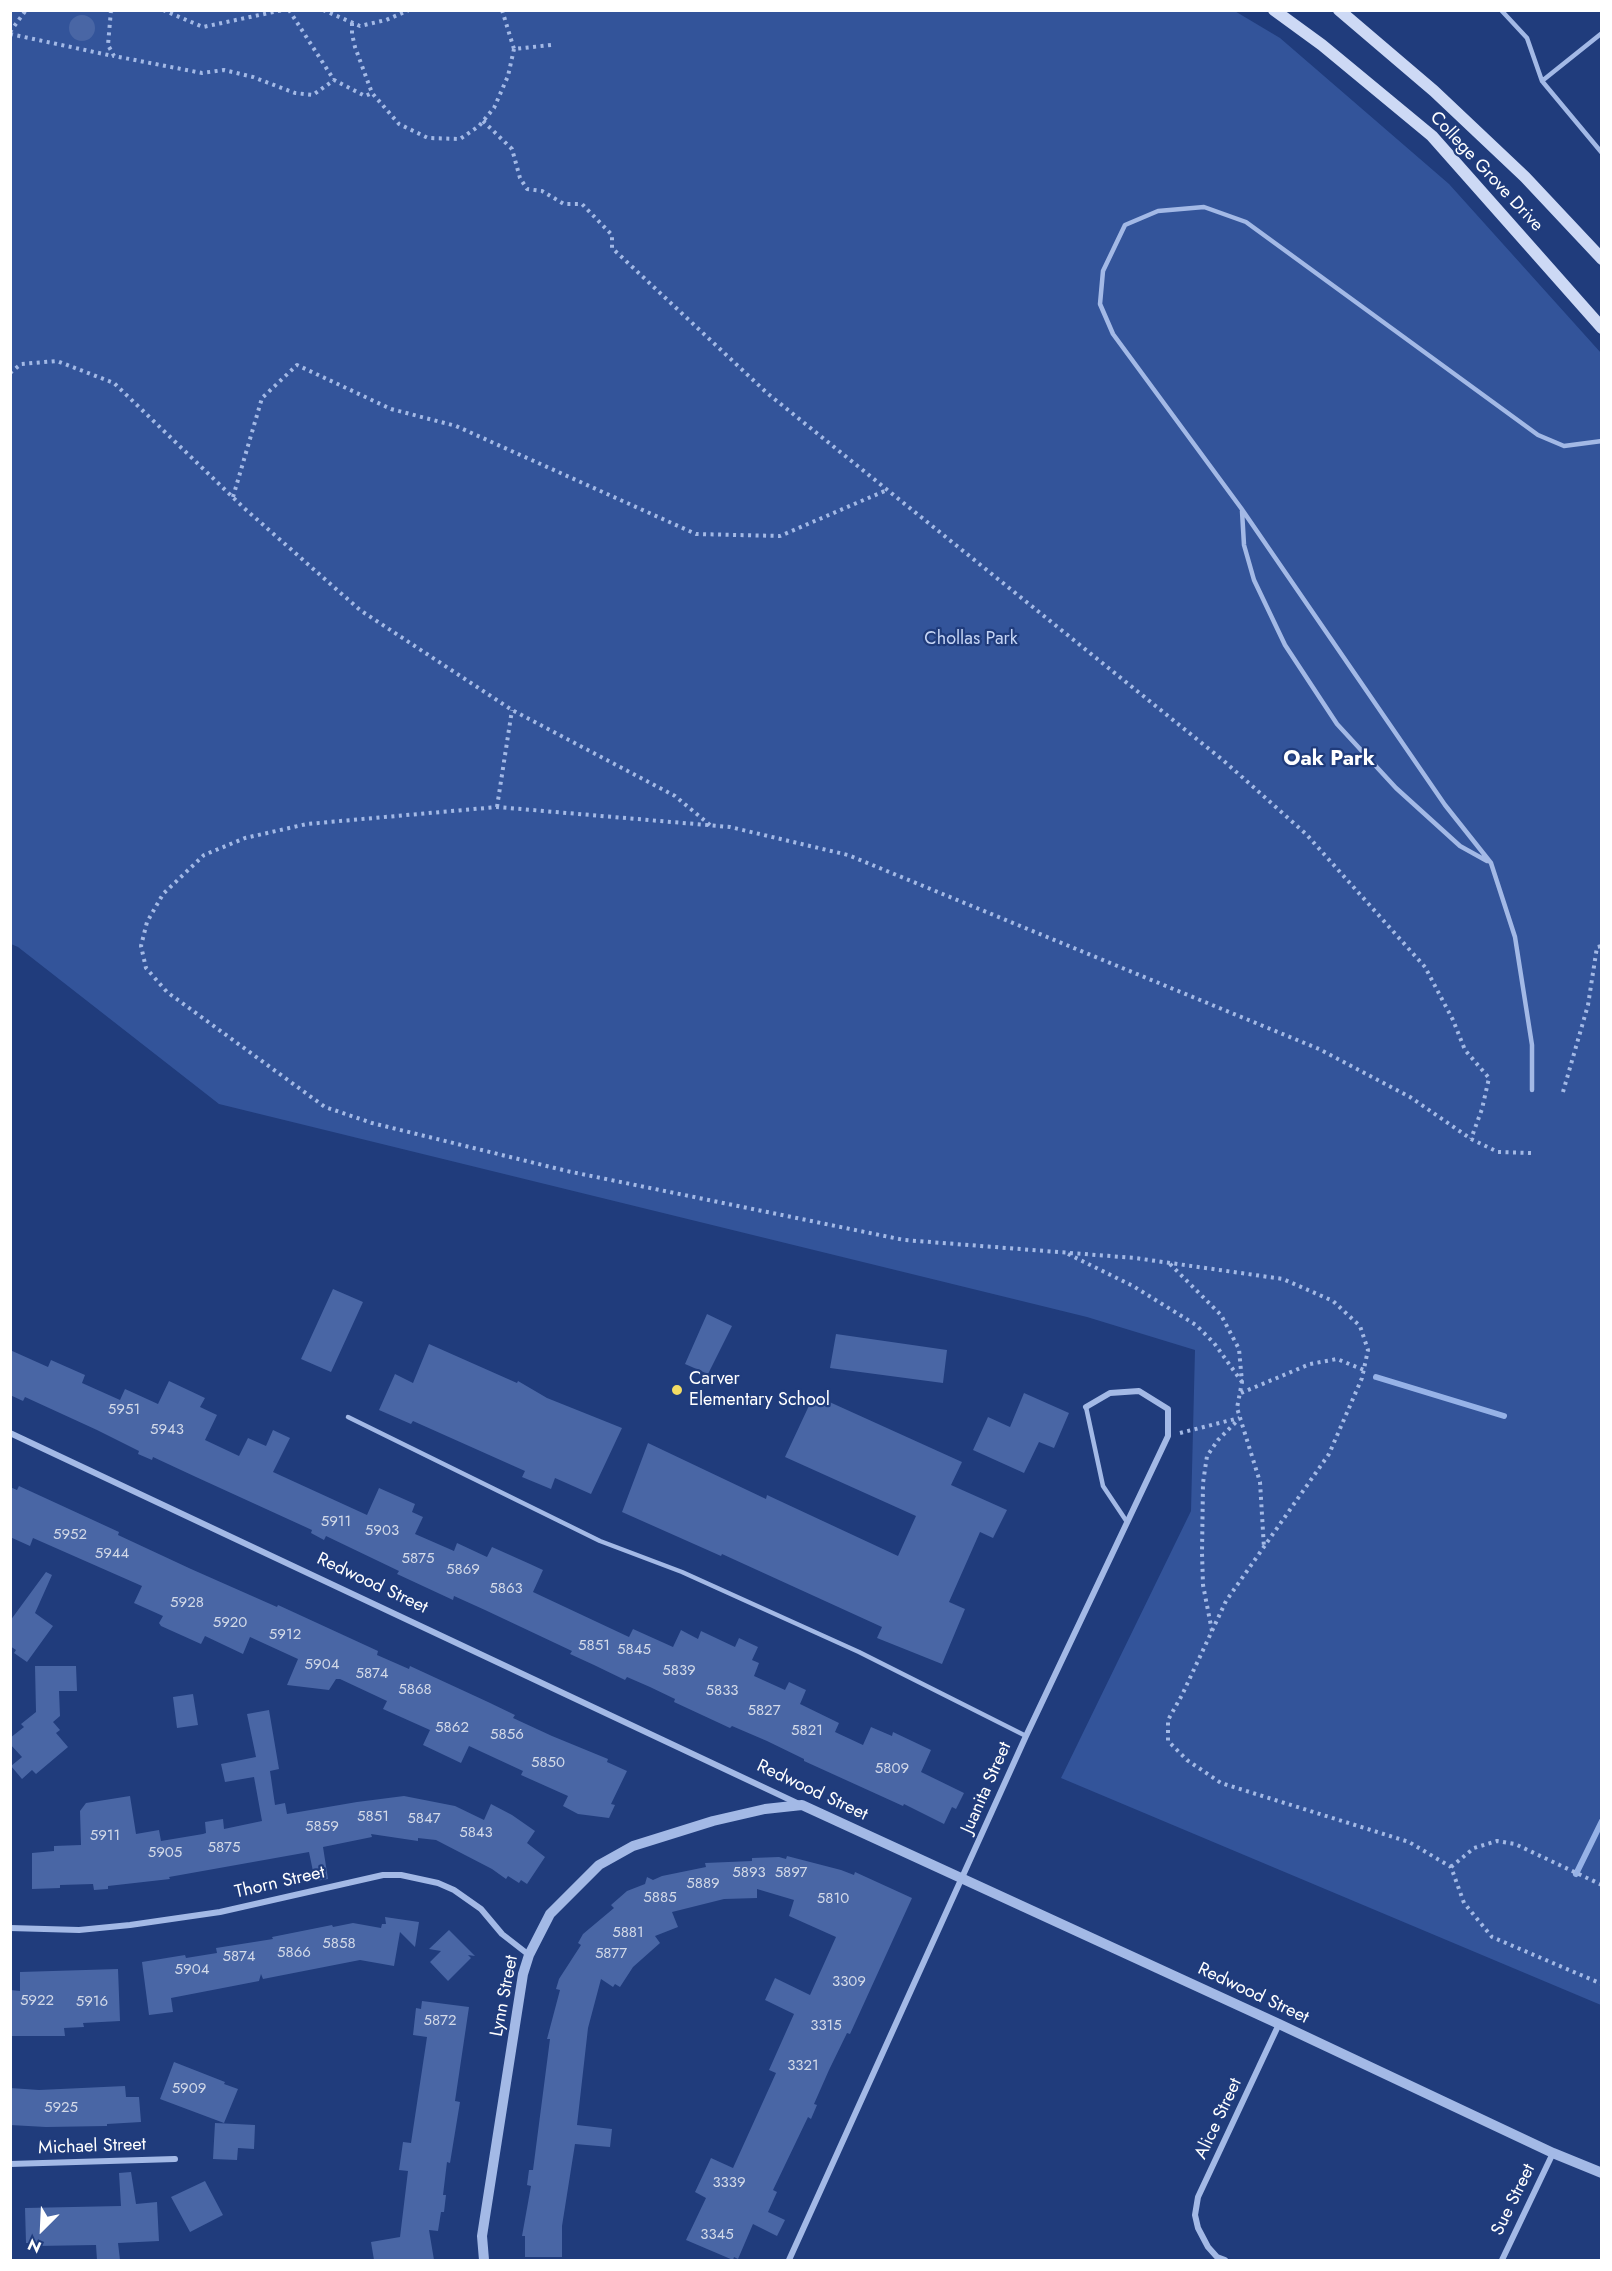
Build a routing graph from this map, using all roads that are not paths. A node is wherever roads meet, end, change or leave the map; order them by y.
1 (1274, 10) edge
2 (1339, 10) edge
3 (1501, 10) edge
4 (1602, 33) edge
5 (1542, 81) junction
6 (1602, 153) edge
7 (1602, 259) edge
8 (1602, 328) edge
9 (1602, 441) edge
10 (1241, 508) junction
11 (1491, 863) junction
12 (1532, 1090) dead end
13 (1086, 1407) joint
14 (348, 1417) dead end
15 (10, 1433) edge
16 (1127, 1522) junction
17 (1026, 1736) junction
18 (802, 1805) junction
19 (963, 1880) junction
20 (10, 1928) edge
21 (529, 1955) junction
22 (1279, 2024) junction
23 (1553, 2153) junction
24 (175, 2159) dead end
25 (10, 2164) edge
26 (1602, 2173) edge
27 (484, 2260) edge
28 (789, 2260) edge
29 (1225, 2260) edge
30 (1502, 2260) edge

1 - 8 main road, College Grove Drive
2 - 7 main road, College Grove Drive
3 - 5 lane
4 - 5 lane
5 - 6 lane
9 - 10 lane
10 - 11 lane
10 - 11 lane
11 - 12 lane
13 - 16 lane
13 - 16 street, Juanita Street
14 - 17 lane
15 - 18 street, Redwood Street
16 - 17 street, Juanita Street
17 - 19 street, Juanita Street
18 - 19 street, Redwood Street
18 - 21 street, Lynn Street
19 - 22 street, Redwood Street
19 - 28 street, Juanita Street
20 - 21 street, Thorn Street
21 - 27 street, Lynn Street
22 - 23 street, Redwood Street
22 - 29 street, Alice Street
23 - 26 street, Redwood Street
23 - 30 street, Sue Street
24 - 25 street, Michael Street

